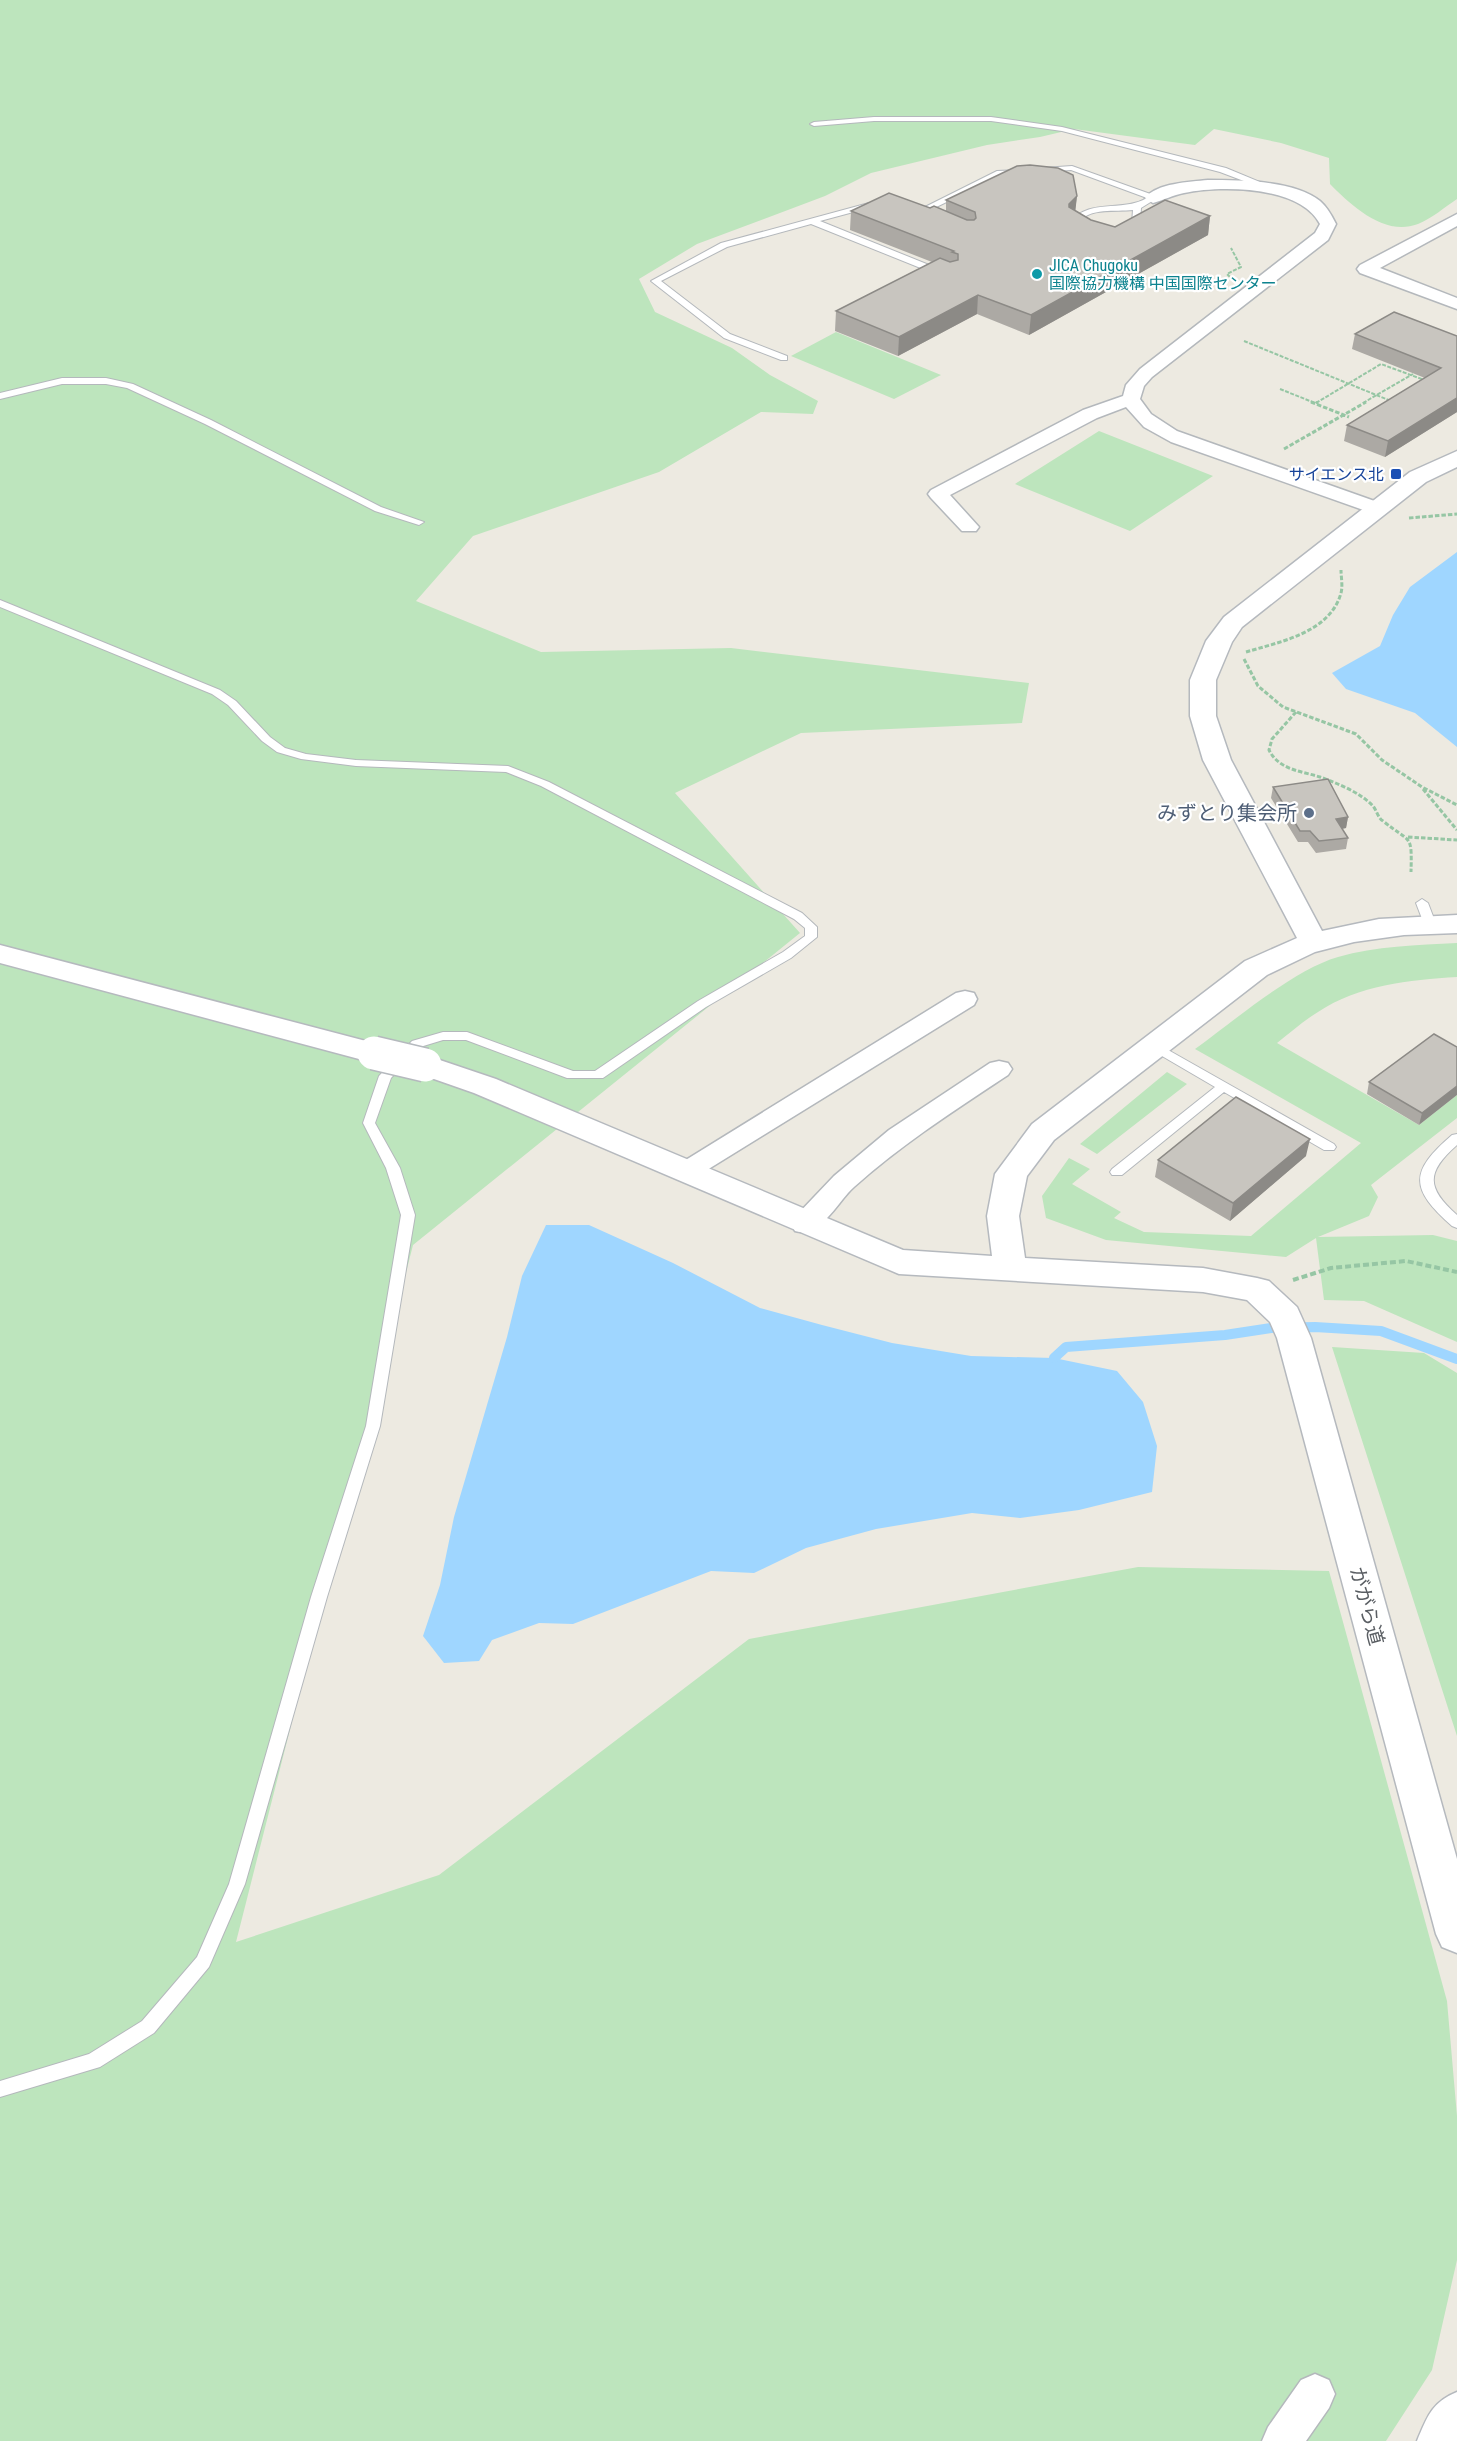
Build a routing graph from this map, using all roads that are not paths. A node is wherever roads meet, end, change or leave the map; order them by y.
1 (814, 124) dead end
2 (1279, 191) junction
3 (883, 202) edge
4 (1145, 202) junction
5 (905, 209) edge
6 (917, 213) junction
7 (927, 218) edge
8 (1457, 219) edge
9 (812, 221) junction
10 (1083, 231) edge
11 (1122, 234) edge
12 (952, 277) edge
13 (1457, 304) edge
14 (784, 358) dead end
15 (0, 396) edge
16 (1131, 399) junction
17 (1457, 458) edge
18 (1376, 508) junction
19 (419, 522) dead end
20 (969, 527) dead end
21 (0, 603) edge
22 (1436, 917) edge
23 (1313, 941) junction
24 (0, 954) edge
25 (965, 999) dead end
26 (1154, 1046) junction
27 (999, 1069) dead end
28 (1224, 1086) junction
29 (1457, 1138) edge
30 (1329, 1147) dead end
31 (685, 1172) junction
32 (1117, 1172) dead end
33 (1457, 1223) edge
34 (805, 1224) junction
35 (1010, 1269) junction
36 (1457, 1934) edge
37 (0, 2089) edge
38 (1315, 2394) dead end
39 (1457, 2416) edge
40 (1282, 2441) edge
41 (1441, 2441) edge

1 - 2 lane
2 - 4 street
2 - 16 street
3 - 9 lane
4 - 6 lane
4 - 10 lane
4 - 11 lane
5 - 6 lane
6 - 7 lane
8 - 13 street
9 - 12 lane
9 - 14 lane
15 - 19 lane
16 - 18 street
16 - 20 street
17 - 18 street
18 - 23 street
21 - 37 lane
22 - 23 street
23 - 26 street
24 - 31 street, bridge
25 - 31 street
26 - 28 lane
26 - 35 street
27 - 34 street
28 - 30 lane
28 - 32 lane
29 - 33 lane
31 - 34 street
34 - 35 street
35 - 36 street, ががら道
38 - 40 street
39 - 41 street

